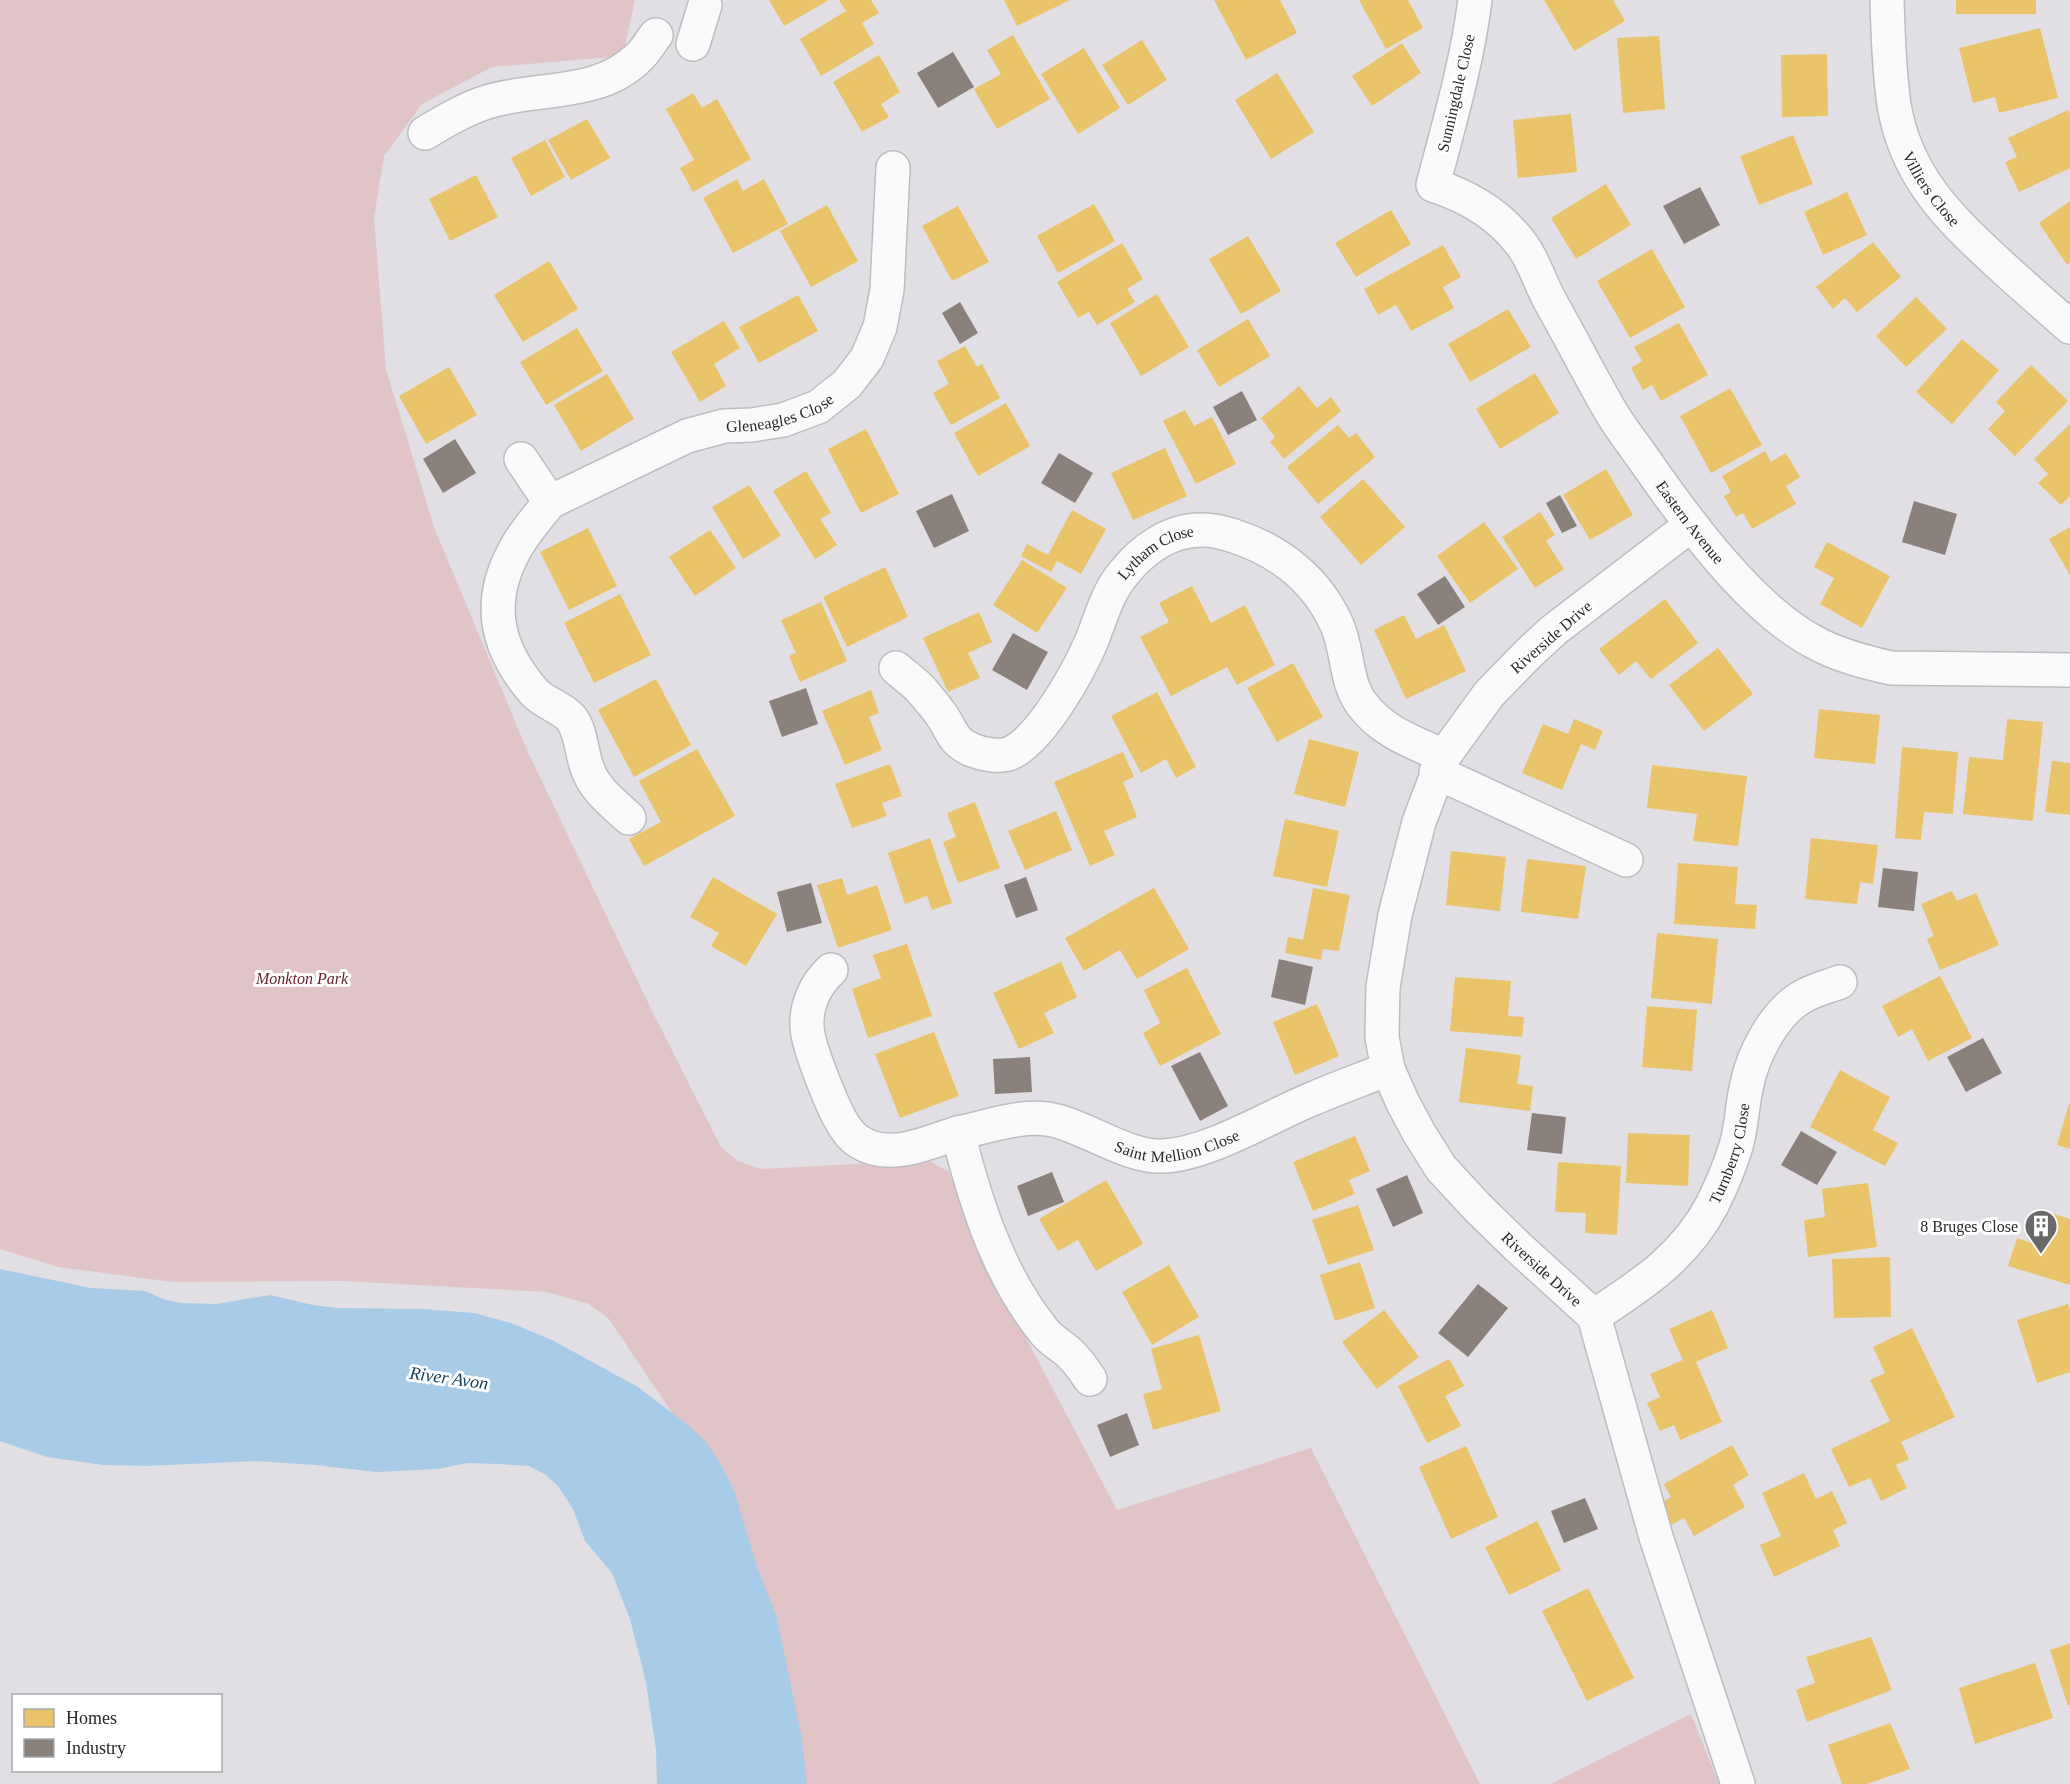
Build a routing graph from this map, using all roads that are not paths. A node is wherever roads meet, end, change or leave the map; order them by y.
1 (1475, 0) edge
2 (1887, 0) edge
3 (705, 5) dead end
4 (656, 35) dead end
5 (693, 44) dead end
6 (425, 133) dead end
7 (893, 168) dead end
8 (1433, 185) joint
9 (2070, 327) edge
10 (521, 459) dead end
11 (550, 502) junction
12 (1691, 525) junction
13 (896, 668) dead end
14 (2070, 670) edge
15 (1440, 764) junction
16 (629, 818) dead end
17 (1626, 860) dead end
18 (831, 970) dead end
19 (1840, 982) dead end
20 (1388, 1069) junction
21 (958, 1133) junction
22 (1594, 1316) junction
23 (1090, 1379) dead end
24 (1738, 1784) edge

1 - 8 street, Sunningdale Close
2 - 9 street, Villiers Close
3 - 5 street
4 - 6 street
7 - 11 street, Gleneagles Close
8 - 12 street, Eastern Avenue
10 - 11 street
11 - 16 street
12 - 14 street, Eastern Avenue
12 - 15 street, Riverside Drive
13 - 15 street, Lytham Close
15 - 17 street
15 - 20 street, Riverside Drive
18 - 21 street, Saint Mellion Close
19 - 22 street, Turnberry Close
20 - 21 street, Saint Mellion Close
20 - 22 street, Riverside Drive
21 - 23 street
22 - 24 street, Riverside Drive

